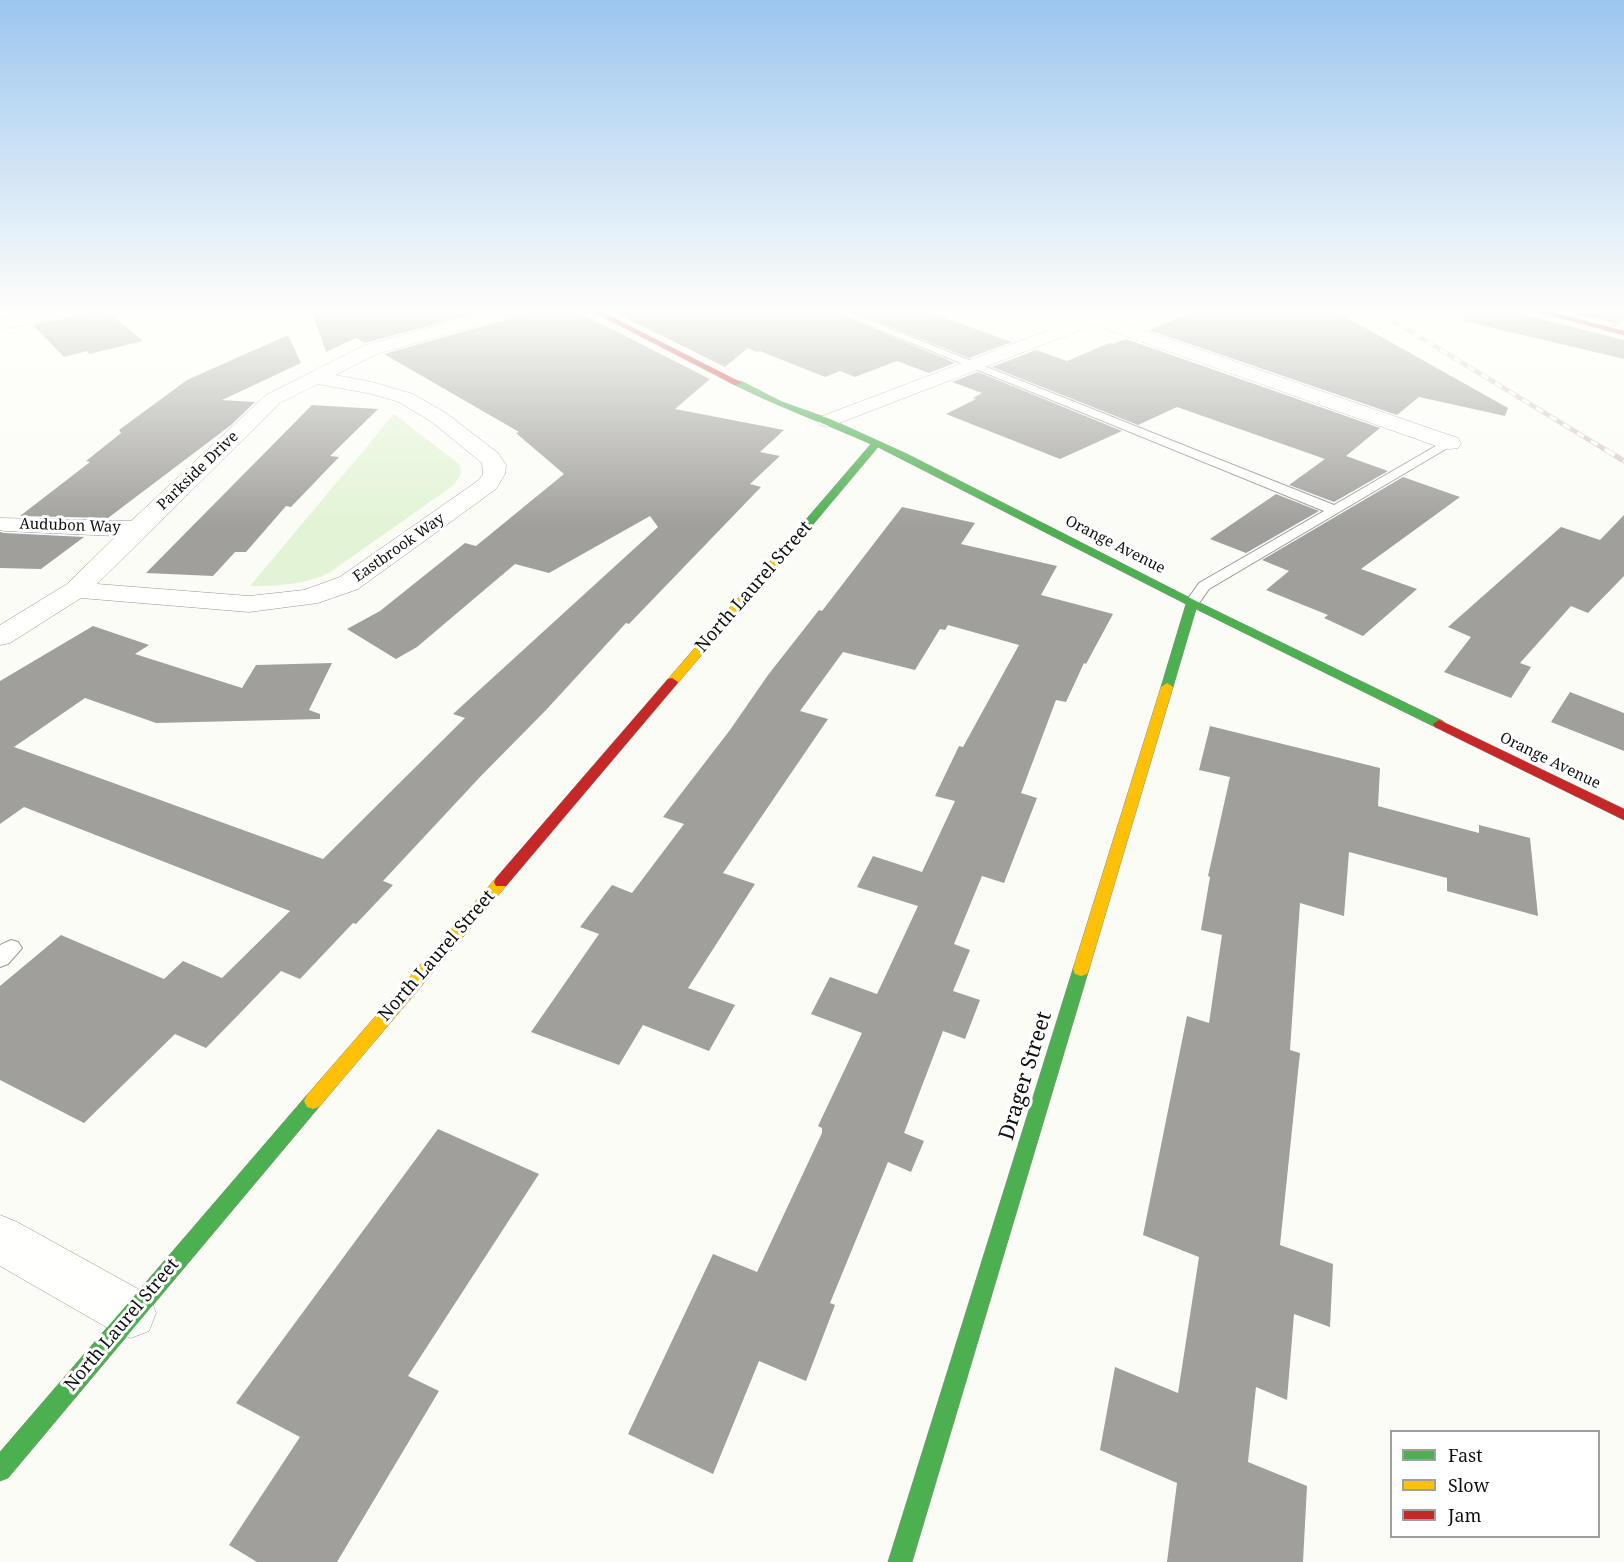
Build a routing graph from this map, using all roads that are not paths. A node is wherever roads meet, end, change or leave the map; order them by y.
1 (307, 381) edge
2 (333, 381) edge
3 (735, 381) edge
4 (932, 381) edge
5 (1012, 381) edge
6 (1273, 381) edge
7 (827, 422) junction
8 (877, 443) junction
9 (1450, 443) joint
10 (1334, 510) junction
11 (4, 524) dead end
12 (137, 529) junction
13 (76, 591) junction
14 (1192, 603) junction
15 (0, 637) edge
16 (1624, 815) edge
17 (0, 1239) edge
18 (131, 1313) junction
19 (0, 1470) edge
20 (900, 1562) edge

1 - 12 street, Parkside Drive
2 - 13 street, Eastbrook Way
3 - 7 street, Orange Avenue
4 - 7 street
5 - 10 lane
6 - 9 street
7 - 8 street, Orange Avenue
8 - 14 street, Orange Avenue
8 - 18 street, North Laurel Street
9 - 10 lane
10 - 14 lane
11 - 12 street, Audubon Way
12 - 13 street, Parkside Drive
13 - 15 street, Parkside Drive
14 - 16 street, Orange Avenue
14 - 20 street, Drager Street
17 - 18 street
18 - 19 street, North Laurel Street

